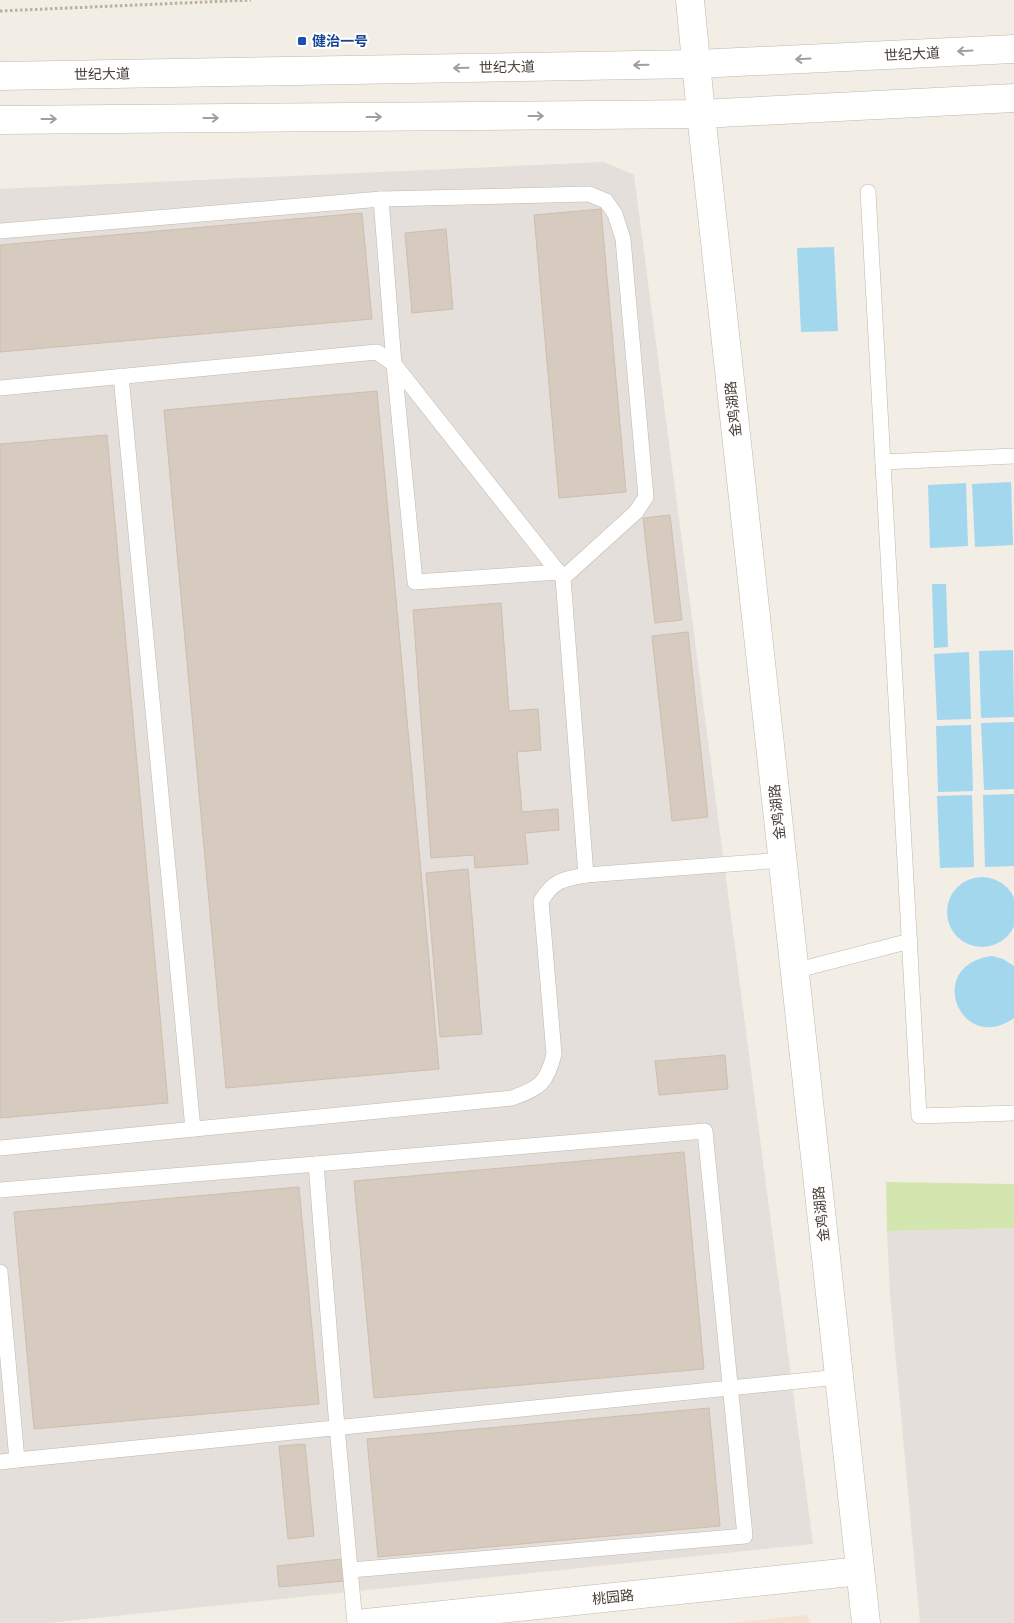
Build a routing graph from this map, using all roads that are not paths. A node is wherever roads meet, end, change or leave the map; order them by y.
1 (690, 0) edge
2 (1014, 49) edge
3 (697, 64) junction
4 (0, 76) edge
5 (1014, 98) edge
6 (701, 114) junction
7 (0, 120) edge
8 (868, 192) dead end
9 (381, 199) junction
10 (0, 231) edge
11 (394, 364) junction
12 (121, 376) junction
13 (0, 388) edge
14 (1014, 456) edge
15 (883, 462) junction
16 (561, 575) junction
17 (783, 860) junction
18 (586, 875) junction
19 (910, 941) junction
20 (794, 971) junction
21 (1014, 1112) edge
22 (193, 1129) junction
23 (0, 1148) edge
24 (316, 1164) junction
25 (0, 1190) edge
26 (0, 1272) edge
27 (839, 1377) junction
28 (731, 1388) junction
29 (337, 1427) junction
30 (18, 1460) junction
31 (0, 1462) edge
32 (351, 1570) junction
33 (860, 1571) junction
34 (355, 1623) edge
35 (366, 1623) edge
36 (866, 1623) edge

1 - 3 street, 金鸡湖路
2 -> 3 street, 世纪大道
3 -> 4 street, 世纪大道
3 - 6 street, 金鸡湖路
5 - 6 street
7 -> 6 street
6 - 17 street, 金鸡湖路
8 - 15 lane
9 - 10 lane
9 - 11 lane
9 - 16 lane
11 - 12 lane
11 - 16 lane
11 - 16 lane
12 - 13 lane
12 - 22 lane
14 - 15 lane
15 - 19 lane
16 - 18 lane
17 - 18 lane
17 - 20 street, 金鸡湖路
18 - 22 lane
19 - 20 lane
19 - 21 lane
20 - 27 street, 金鸡湖路
22 - 23 lane
24 - 25 lane
24 - 28 lane
24 - 29 lane
26 - 30 lane
27 - 28 lane
27 - 33 street, 金鸡湖路
28 - 29 lane
28 - 32 lane
29 - 30 lane
29 - 32 lane
30 - 31 lane
32 - 34 lane
33 - 35 street, 桃园路
33 - 36 street, 金鸡湖路

